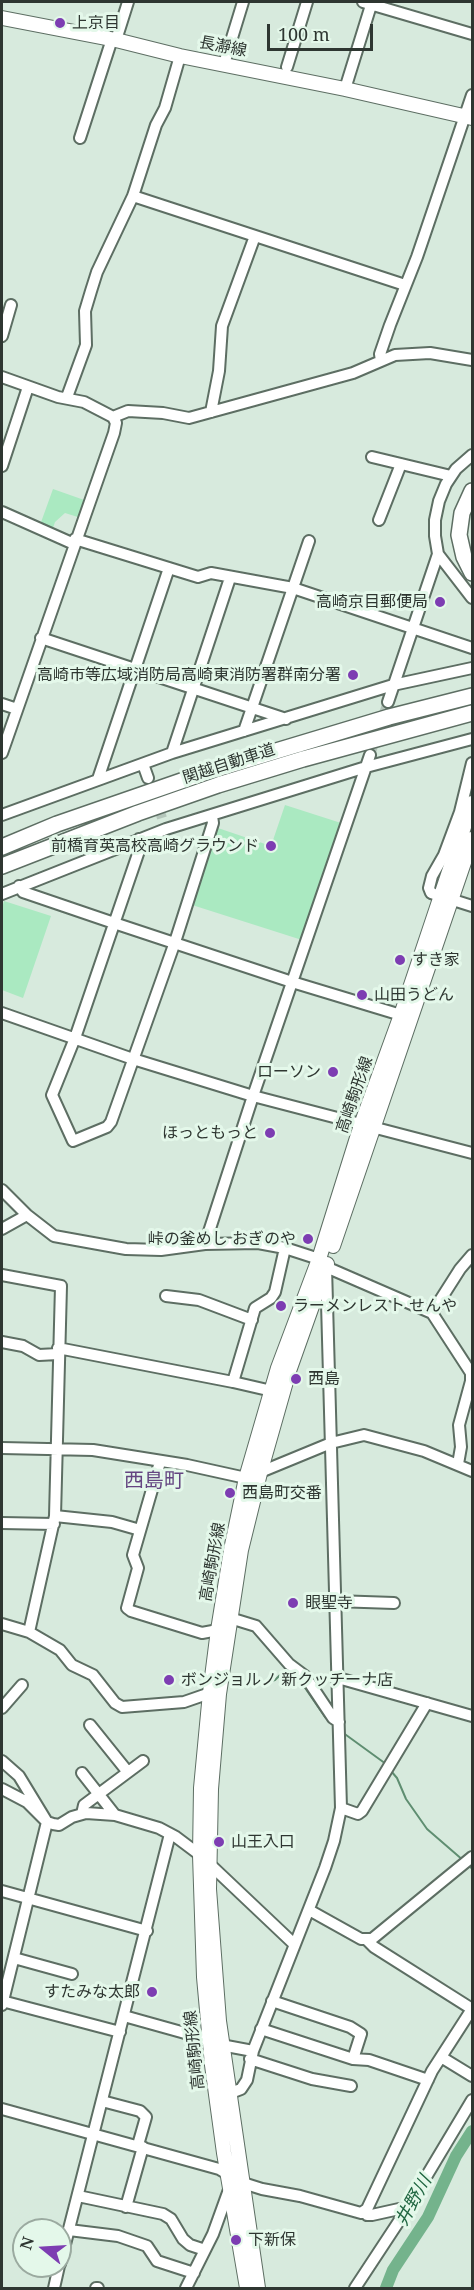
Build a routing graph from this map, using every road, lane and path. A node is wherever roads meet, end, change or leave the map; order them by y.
1 (128, 2) edge
2 (243, 2) edge
3 (307, 2) edge
4 (369, 2) edge
5 (2, 18) edge
6 (472, 34) edge
7 (114, 40) junction
8 (180, 56) junction
9 (224, 64) junction
10 (287, 67) dead end
11 (345, 89) junction
12 (472, 94) edge
13 (469, 117) edge
14 (80, 138) dead end
15 (133, 196) junction
16 (255, 236) junction
17 (405, 285) junction
18 (11, 305) dead end
19 (2, 336) edge
20 (472, 360) edge
21 (381, 361) junction
22 (2, 377) edge
23 (28, 387) junction
24 (67, 397) junction
25 (211, 412) junction
26 (113, 417) junction
27 (472, 455) edge
28 (372, 457) dead end
29 (400, 464) junction
30 (2, 466) edge
31 (451, 476) junction
32 (472, 491) edge
33 (472, 506) edge
34 (2, 512) edge
35 (380, 520) dead end
36 (309, 541) dead end
37 (75, 542) junction
38 (472, 552) edge
39 (438, 554) junction
40 (169, 568) junction
41 (472, 573) edge
42 (230, 578) junction
43 (293, 588) junction
44 (472, 598) edge
45 (412, 627) junction
46 (41, 638) junction
47 (472, 648) edge
48 (472, 668) edge
49 (134, 669) junction
50 (393, 685) junction
51 (192, 688) junction
52 (472, 696) edge
53 (388, 702) tunnel mouth
54 (2, 704) edge
55 (251, 707) junction
56 (17, 709) junction
57 (472, 713) edge
58 (286, 718) junction
59 (244, 731) junction
60 (472, 740) edge
61 (2, 753) edge
62 (172, 753) junction
63 (370, 755) tunnel mouth
64 (472, 763) edge
65 (144, 764) junction
66 (366, 767) junction
67 (148, 778) tunnel mouth
68 (98, 779) junction
69 (472, 803) edge
70 (2, 815) edge
71 (212, 816) junction
72 (139, 839) junction
73 (472, 839) edge
74 (2, 848) edge
75 (2, 866) edge
76 (19, 886) junction
77 (2, 894) edge
78 (446, 898) junction
79 (472, 906) edge
80 (114, 923) junction
81 (175, 942) junction
82 (292, 982) junction
83 (2, 1013) edge
84 (401, 1015) junction
85 (75, 1038) junction
86 (133, 1059) junction
87 (253, 1096) junction
88 (367, 1126) junction
89 (472, 1153) edge
90 (2, 1190) edge
91 (27, 1215) junction
92 (2, 1229) edge
93 (205, 1244) junction
94 (285, 1248) junction
95 (472, 1255) edge
96 (322, 1263) junction
97 (2, 1275) edge
98 (166, 1296) dead end
99 (432, 1313) junction
100 (252, 1320) junction
101 (2, 1342) edge
102 (58, 1351) junction
103 (233, 1382) junction
104 (272, 1391) junction
105 (331, 1443) junction
106 (2, 1448) edge
107 (56, 1448) junction
108 (160, 1462) junction
109 (458, 1464) junction
110 (472, 1471) edge
111 (260, 1473) junction
112 (246, 1478) junction
113 (55, 1520) junction
114 (2, 1523) edge
115 (140, 1530) junction
116 (335, 1601) junction
117 (394, 1603) dead end
118 (230, 1618) junction
119 (2, 1624) edge
120 (218, 1630) junction
121 (29, 1632) junction
122 (338, 1678) junction
123 (22, 1685) dead end
124 (210, 1693) junction
125 (427, 1703) junction
126 (2, 1708) edge
127 (472, 1716) edge
128 (339, 1722) junction
129 (90, 1725) dead end
130 (2, 1761) edge
131 (143, 1761) dead end
132 (128, 1771) junction
133 (82, 1773) dead end
134 (2, 1789) edge
135 (99, 1794) junction
136 (340, 1808) junction
137 (82, 1814) junction
138 (115, 1815) junction
139 (47, 1822) junction
140 (170, 1834) junction
141 (200, 1855) junction
142 (468, 1861) edge
143 (211, 1867) junction
144 (2, 1891) edge
145 (29, 1898) junction
146 (309, 1910) junction
147 (147, 1931) junction
148 (367, 1940) junction
149 (294, 1944) junction
150 (14, 1958) junction
151 (72, 1974) dead end
152 (272, 2001) junction
153 (2, 2002) edge
154 (472, 2009) edge
155 (124, 2016) junction
156 (261, 2029) junction
157 (120, 2032) junction
158 (216, 2043) junction
159 (251, 2055) junction
160 (441, 2057) junction
161 (352, 2059) junction
162 (472, 2076) edge
163 (428, 2080) junction
164 (351, 2086) dead end
165 (228, 2094) junction
166 (472, 2100) edge
167 (102, 2101) junction
168 (2, 2109) edge
169 (94, 2134) junction
170 (140, 2146) junction
171 (234, 2181) junction
172 (78, 2196) junction
173 (126, 2208) junction
174 (365, 2212) junction
175 (405, 2212) junction
176 (72, 2219) edge
177 (72, 2230) edge
178 (206, 2250) junction
179 (194, 2273) junction
180 (186, 2289) edge
181 (248, 2289) edge
182 (258, 2289) edge
183 (355, 2289) edge

1 - 7 street
2 - 9 street
3 - 10 street
4 - 6 street
4 - 11 street
5 - 7 main road, 長瀞線
7 - 8 main road, 長瀞線
7 - 14 street
8 - 9 main road, 長瀞線
8 - 15 street
9 - 11 main road, 長瀞線
11 - 13 main road, 長瀞線
12 - 13 street
13 - 17 street
15 - 16 street
15 - 24 street
16 - 17 street
16 - 25 street
17 - 21 street
18 - 19 street
20 - 21 street
21 - 25 street
22 - 23 street
23 - 24 street
23 - 30 street
24 - 26 street
25 - 26 street
26 - 37 street
27 - 31 street
28 - 29 street
29 - 31 street
29 - 35 street
31 - 39 street
32 - 41 highway
33 - 38 highway
34 - 37 street
36 - 43 street
37 - 40 street
37 - 46 street
39 - 44 street
39 - 45 street
40 - 42 street
40 - 49 street
42 - 43 street
42 - 51 street
43 - 45 street
43 - 55 street
45 - 47 street
45 - 50 street
46 - 49 street
46 - 56 street
48 - 50 street
49 - 51 street
49 - 68 street
50 - 53 street
50 - 58 street
51 - 55 street
51 - 62 street
52 - 74 highway, 関越自動車道
54 - 56 street
55 - 58 street
55 - 59 street
56 - 61 street
57 - 75 highway, 関越自動車道
58 - 59 street
59 - 62 street
60 - 66 street
62 - 65 street
63 - 66 street
64 - 78 street
65 - 67 street
65 - 68 street
66 - 71 street
66 - 82 street
68 - 70 street
69 - 78 main road, 高崎駒形線
71 - 72 street
71 - 81 street
72 - 76 street
72 - 80 street
73 - 78 main road, 高崎駒形線
76 - 77 street
76 - 80 street
78 - 79 street
78 - 84 main road, 高崎駒形線
78 - 88 main road, 高崎駒形線
80 - 81 street
80 - 85 street
81 - 82 street
81 - 86 street
82 - 84 street
82 - 87 street
83 - 85 street
84 - 88 main road, 高崎駒形線
85 - 86 street
85 - 86 street
86 - 87 street
87 - 88 street
87 - 93 street
88 - 89 street
88 - 96 main road, 高崎駒形線
90 - 91 street
91 - 92 street
91 - 93 street
93 - 94 street
94 - 96 street
94 - 100 street
95 - 99 street
96 - 99 street
96 - 104 main road, 高崎駒形線
96 - 105 street
96 - 111 main road, 高崎駒形線
97 - 102 street
98 - 100 street
99 - 109 street
100 - 103 street
101 - 102 street
102 - 103 street
102 - 107 street
103 - 104 street
104 - 112 main road, 高崎駒形線
105 - 109 street
105 - 111 street
105 - 116 street
106 - 107 street
107 - 108 street
107 - 113 street
108 - 112 street
108 - 115 street
109 - 110 street
111 - 112 street
111 - 118 main road, 高崎駒形線
112 - 120 main road, 高崎駒形線
113 - 114 street
113 - 115 street
113 - 121 street
115 - 120 street
116 - 117 street
116 - 122 street
118 - 128 street
118 - 143 main road, 高崎駒形線
119 - 121 street
120 - 124 main road, 高崎駒形線
121 - 124 street
122 - 125 street
122 - 128 street
123 - 126 street
124 - 141 main road, 高崎駒形線
125 - 127 street
125 - 136 street
128 - 136 street
129 - 132 street
130 - 139 street
131 - 132 street
132 - 135 street
133 - 135 street
134 - 139 street
135 - 137 street
135 - 138 street
136 - 146 street
137 - 138 street
137 - 139 street
138 - 140 street
139 - 145 street
140 - 141 street
140 - 147 street
141 - 143 street
141 - 158 main road, 高崎駒形線
142 - 148 street
143 - 149 street
143 - 158 main road, 高崎駒形線
144 - 145 street
145 - 147 street
145 - 150 street
146 - 148 street
146 - 149 street
147 - 155 street
148 - 154 street
149 - 152 street
150 - 151 street
150 - 153 street
152 - 156 street
152 - 161 street
153 - 157 street
154 - 160 street
155 - 157 street
155 - 158 street
156 - 159 street
156 - 161 street
157 - 167 street
158 - 159 street
158 - 165 main road, 高崎駒形線
158 - 171 main road, 高崎駒形線
159 - 164 street
159 - 165 street
160 - 162 street
160 - 163 street
161 - 163 street
163 - 174 street
165 - 171 main road, 高崎駒形線
166 - 175 street
167 - 169 street
167 - 170 street
168 - 169 street
169 - 170 street
169 - 172 street
170 - 171 street
170 - 173 street
171 - 174 street
171 - 178 street
171 - 181 main road, 高崎駒形線
171 - 182 main road, 高崎駒形線
172 - 173 street
172 - 176 street
173 - 178 street
174 - 175 street
175 - 183 street
177 - 179 street
178 - 179 street
179 - 180 street

